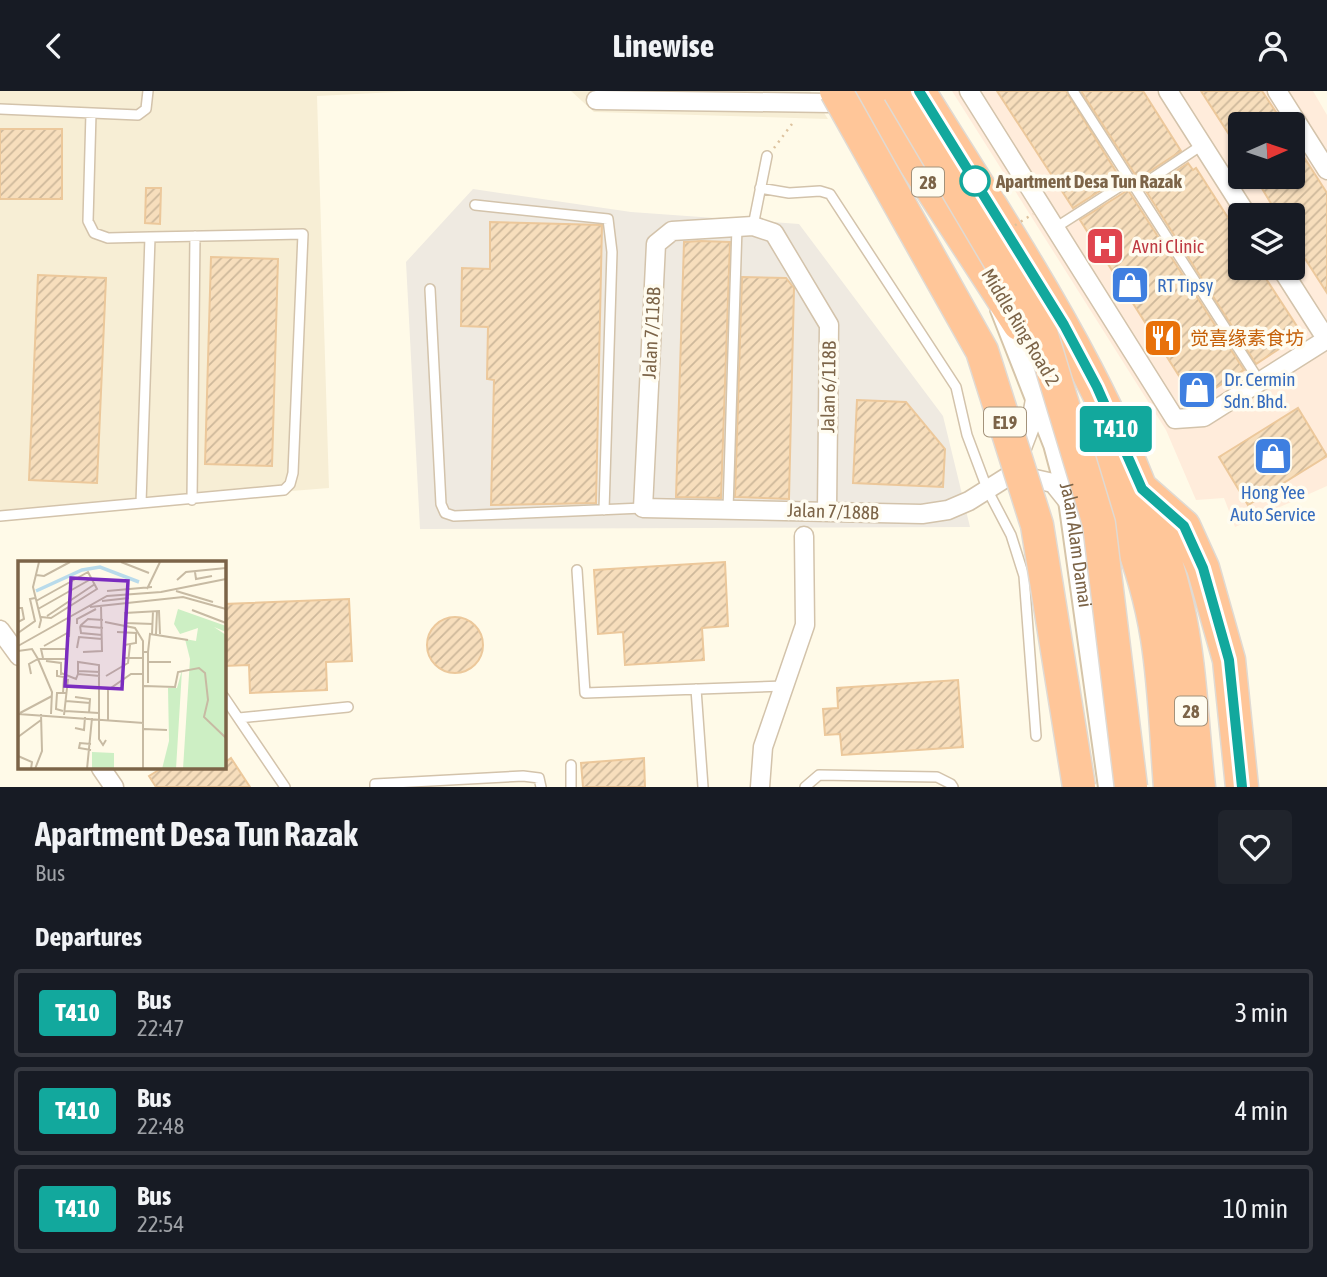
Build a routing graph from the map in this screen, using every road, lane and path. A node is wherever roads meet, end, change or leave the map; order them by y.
1 (148, 91) edge
2 (919, 91) edge
3 (969, 91) edge
4 (1073, 91) edge
5 (1168, 91) edge
6 (1277, 91) edge
7 (879, 92) edge
8 (814, 95) edge
9 (658, 96) edge
10 (596, 100) dead end
11 (0, 109) edge
12 (91, 113) junction
13 (1202, 145) junction
14 (767, 156) joint
15 (1327, 170) edge
16 (1130, 180) junction
17 (760, 188) junction
18 (1136, 189) junction
19 (1239, 203) edge
20 (475, 205) dead end
21 (745, 227) junction
22 (1055, 228) junction
23 (195, 236) junction
24 (150, 237) junction
25 (988, 273) junction
26 (1289, 280) edge
27 (430, 289) dead end
28 (1327, 339) edge
29 (1260, 382) junction
30 (1036, 391) junction
31 (1012, 474) junction
32 (1142, 489) junction
33 (988, 491) junction
34 (192, 500) junction
35 (141, 503) junction
36 (1072, 505) junction
37 (643, 508) junction
38 (728, 509) junction
39 (604, 510) junction
40 (827, 511) junction
41 (0, 516) edge
42 (804, 536) dead end
43 (577, 570) dead end
44 (0, 630) edge
45 (1170, 637) junction
46 (18, 655) edge
47 (785, 686) junction
48 (696, 689) junction
49 (226, 703) edge
50 (348, 707) dead end
51 (239, 718) junction
52 (1036, 736) dead end
53 (571, 765) dead end
54 (285, 787) edge
55 (375, 787) edge
56 (541, 787) edge
57 (571, 787) edge
58 (703, 787) edge
59 (760, 787) edge
60 (805, 787) edge
61 (953, 787) edge
62 (1079, 787) edge
63 (1111, 787) edge
64 (1131, 787) edge
65 (1170, 787) edge
66 (1199, 787) edge
67 (1242, 787) edge

1 - 12 lane
2 - 32 highway, Middle Ring Road 2 / 28
3 - 22 street
4 - 16 lane
5 - 13 street
6 - 15 street
7 - 8 street
7 - 25 highway, Middle Ring Road 2 / 28
7 - 64 highway, bridge
8 - 9 street
8 - 14 path
8 - 62 highway, E19, bridge
9 - 10 street
11 - 12 lane
12 - 24 lane
13 - 18 lane
13 - 19 street
14 - 17 lane
16 - 18 lane
16 - 22 lane
17 - 21 lane
17 - 33 lane
18 - 29 lane
20 - 39 lane
21 - 37 street, Jalan 7/118B
21 - 38 lane
21 - 40 street, Jalan 6/118B
22 - 29 street
23 - 24 lane
23 - 34 lane
23 - 34 lane
24 - 35 lane
25 - 30 main road, Jalan Alam Damai
25 - 45 highway, Middle Ring Road 2 / 28
26 - 28 street
27 - 39 lane
28 - 29 street
30 - 31 street
30 - 36 main road, Jalan Alam Damai
31 - 33 street, Jalan 7/188B
31 - 36 street
32 - 45 highway, Middle Ring Road 2 / 28
32 - 67 highway
33 - 40 street, Jalan 7/188B
33 - 52 lane
34 - 35 lane
35 - 41 lane
36 - 63 main road, Jalan Alam Damai
37 - 38 street, Jalan 7/188B
37 - 39 lane
38 - 40 street, Jalan 7/188B
42 - 47 street
43 - 48 lane
44 - 46 street
45 - 65 highway, Middle Ring Road 2 / 28
45 - 66 highway, Middle Ring Road 2 / 28
47 - 48 lane
47 - 59 street
48 - 58 lane
49 - 51 lane
50 - 51 lane
51 - 54 lane
53 - 57 lane
55 - 56 lane
60 - 61 lane

